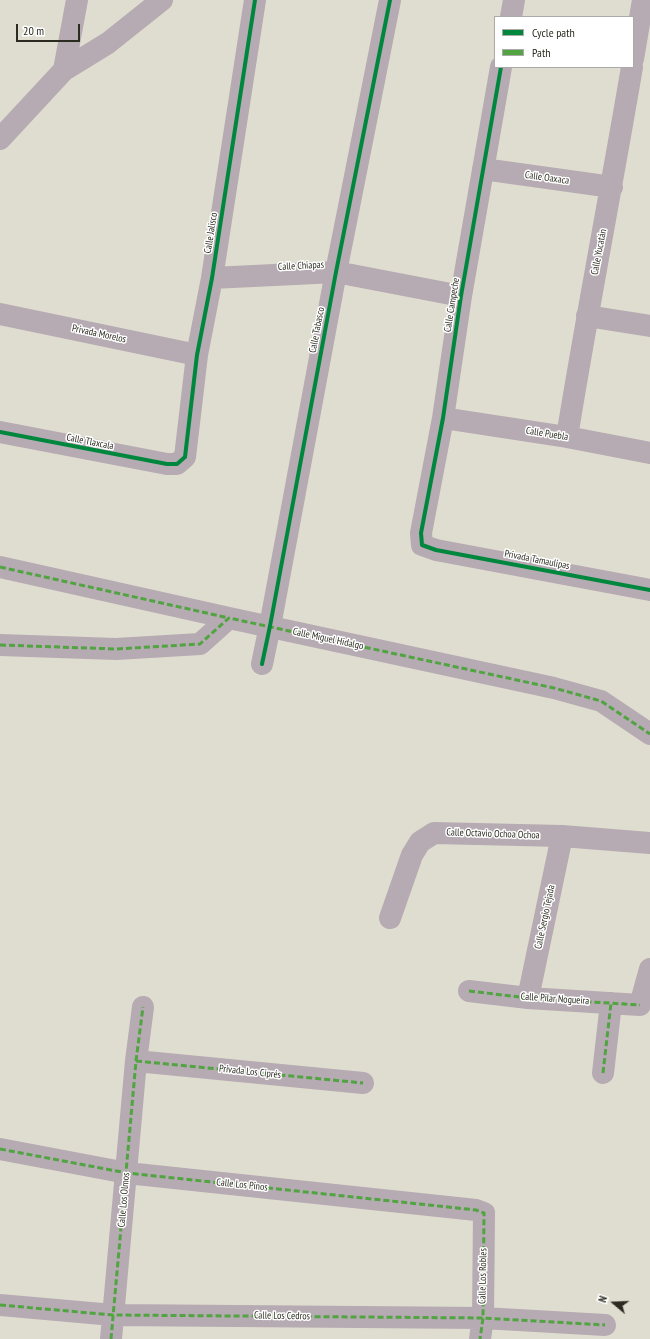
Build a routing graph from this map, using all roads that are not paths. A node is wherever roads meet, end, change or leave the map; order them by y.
1 (78, 0) edge
2 (162, 0) edge
3 (255, 0) edge
4 (390, 0) edge
5 (514, 0) edge
6 (643, 0) edge
7 (510, 16) edge
8 (634, 54) edge
9 (502, 68) edge
10 (632, 68) edge
11 (64, 70) junction
12 (0, 139) edge
13 (483, 169) junction
14 (612, 187) junction
15 (336, 272) junction
16 (212, 278) junction
17 (461, 296) junction
18 (0, 314) edge
19 (587, 316) junction
20 (650, 326) edge
21 (197, 355) junction
22 (443, 418) junction
23 (0, 432) edge
24 (566, 437) junction
25 (650, 453) edge
26 (177, 464) joint
27 (422, 545) joint
28 (0, 567) edge
29 (650, 590) edge
30 (229, 618) junction
31 (270, 626) junction
32 (0, 645) edge
33 (262, 664) dead end
34 (650, 734) edge
35 (562, 836) junction
36 (650, 843) edge
37 (390, 918) dead end
38 (650, 969) edge
39 (469, 991) dead end
40 (528, 998) junction
41 (611, 1004) junction
42 (143, 1007) dead end
43 (136, 1061) junction
44 (602, 1073) dead end
45 (363, 1083) dead end
46 (0, 1149) edge
47 (127, 1173) junction
48 (484, 1214) joint
49 (0, 1305) edge
50 (113, 1315) junction
51 (483, 1318) junction
52 (605, 1325) dead end
53 (111, 1339) edge
54 (480, 1339) edge

1 - 11 street
2 - 11 street
3 - 16 street, Calle Jalisco
4 - 15 street, Calle Tabasco
5 - 7 street
6 - 8 street
9 - 13 street, Calle Campeche
10 - 14 street, Calle Yucatán
11 - 12 street
13 - 14 street, Calle Oaxaca
13 - 17 street, Calle Campeche
14 - 19 street, Calle Yucatán
15 - 16 street, Calle Chiapas
15 - 17 street, Calle Chiapas
15 - 31 street, Calle Tabasco
16 - 21 street, Calle Jalisco
17 - 22 street, Calle Campeche
18 - 21 street, Privada Morelos
19 - 20 street
19 - 24 street, Calle Yucatán
21 - 26 street, Calle Jalisco
22 - 24 street, Calle Puebla
22 - 27 street, Calle Campeche
23 - 26 street, Calle Tlaxcala
24 - 25 street, Calle Puebla
27 - 29 street, Privada Tamaulipas
28 - 30 street, Calle Miguel Hidalgo
30 - 31 street, Calle Miguel Hidalgo
30 - 32 street
31 - 33 street, Calle Tabasco
31 - 34 street, Calle Miguel Hidalgo
35 - 36 street, Calle Octavio Ochoa Ochoa
35 - 37 street, Calle Octavio Ochoa Ochoa
35 - 40 street, Calle Sergio Tejada
38 - 41 street, Calle Pilar Nogueira
39 - 40 street, Calle Pilar Nogueira
40 - 41 street, Calle Pilar Nogueira
41 - 44 street
42 - 43 street, Calle Los Olmos
43 - 45 street, Privada Los Ciprés
43 - 47 street, Calle Los Olmos
46 - 47 street, Calle Los Pinos
47 - 48 street, Calle Los Pinos
47 - 50 street, Calle Los Olmos
48 - 51 street, Calle Los Robles
49 - 50 street, Calle Los Cedros
50 - 51 street, Calle Los Cedros
50 - 53 street, Calle Los Olmos
51 - 52 street, Calle Los Cedros
51 - 54 street, Calle Los Robles

